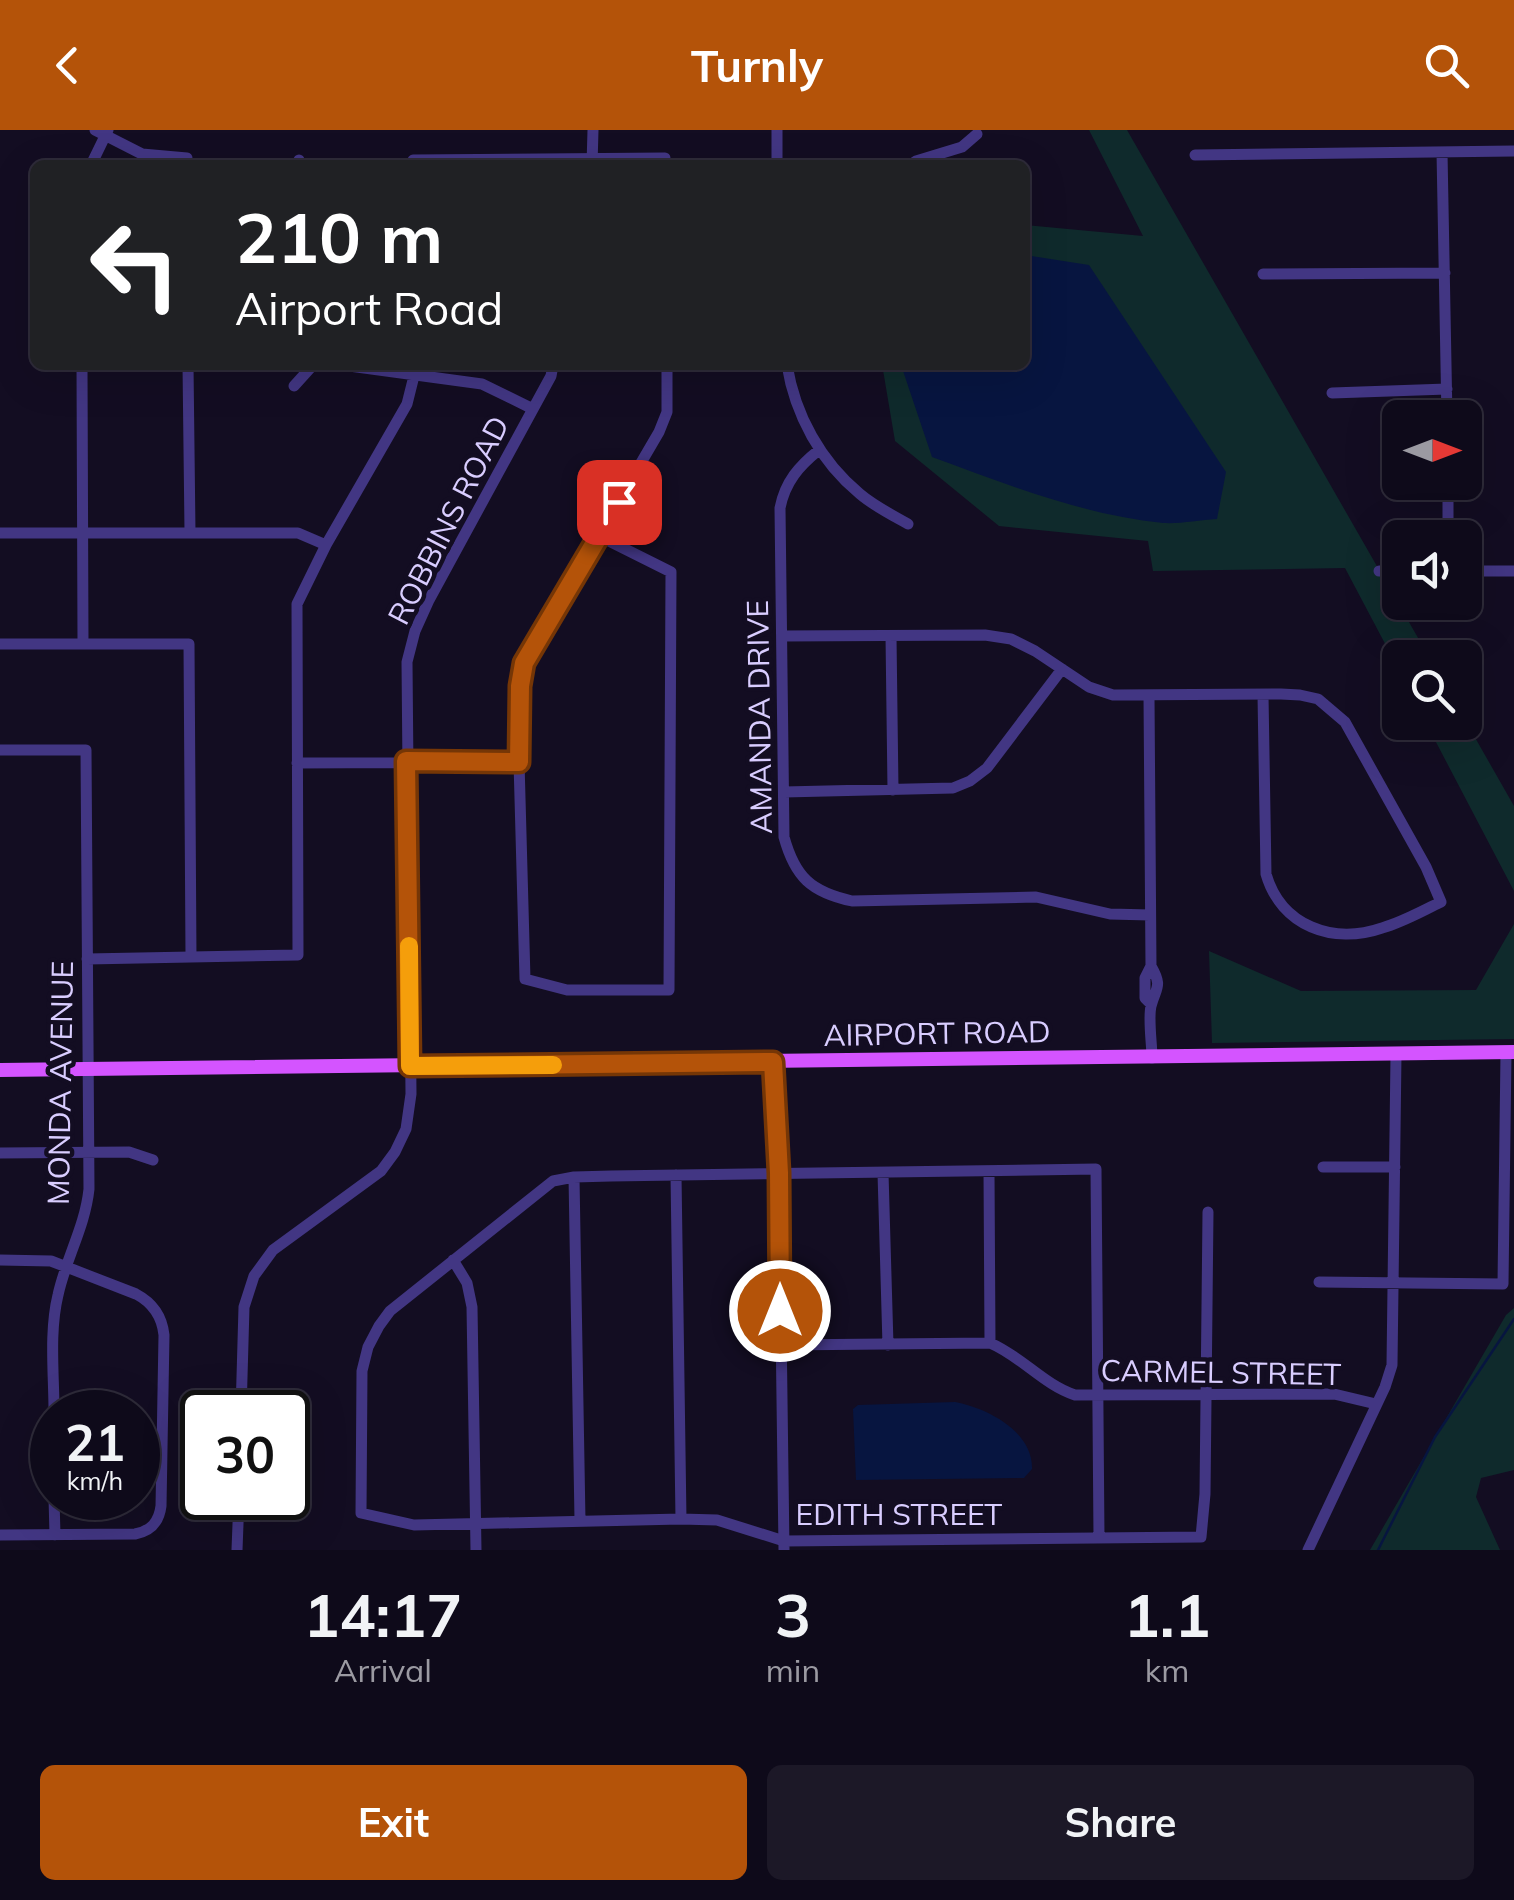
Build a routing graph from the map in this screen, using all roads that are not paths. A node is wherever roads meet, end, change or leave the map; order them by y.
1 (593, 130) edge
2 (777, 130) edge
3 (102, 132) edge
4 (977, 134) dead end
5 (1514, 150) edge
6 (1442, 152) junction
7 (1195, 155) dead end
8 (666, 158) dead end
9 (93, 160) edge
10 (181, 160) edge
11 (592, 160) edge
12 (629, 160) edge
13 (777, 160) edge
14 (919, 160) edge
15 (1444, 272) junction
16 (1263, 274) dead end
17 (82, 370) edge
18 (188, 370) edge
19 (308, 370) edge
20 (375, 370) edge
21 (552, 370) edge
22 (667, 370) edge
23 (787, 370) edge
24 (414, 376) junction
25 (294, 386) dead end
26 (1447, 389) junction
27 (1332, 393) dead end
28 (1447, 400) edge
29 (533, 410) junction
30 (819, 450) junction
31 (908, 524) dead end
32 (190, 532) junction
33 (0, 533) edge
34 (84, 533) junction
35 (600, 536) junction
36 (326, 545) junction
37 (1482, 571) edge
38 (1514, 571) edge
39 (782, 636) junction
40 (890, 636) junction
41 (83, 643) junction
42 (0, 644) edge
43 (1062, 669) junction
44 (1263, 694) junction
45 (1149, 696) junction
46 (0, 750) edge
47 (406, 761) junction
48 (519, 762) junction
49 (296, 763) junction
50 (893, 790) junction
51 (784, 792) junction
52 (1150, 915) junction
53 (192, 957) junction
54 (87, 959) junction
55 (1510, 1052) edge
56 (1396, 1055) junction
57 (1152, 1058) junction
58 (773, 1062) junction
59 (410, 1066) junction
60 (0, 1070) edge
61 (88, 1070) junction
62 (88, 1152) junction
63 (0, 1153) edge
64 (153, 1160) dead end
65 (1323, 1167) dead end
66 (1395, 1167) junction
67 (988, 1172) junction
68 (779, 1173) junction
69 (883, 1173) junction
70 (676, 1175) junction
71 (574, 1177) junction
72 (1208, 1212) dead end
73 (0, 1260) edge
74 (453, 1260) junction
75 (67, 1266) junction
76 (1319, 1282) dead end
77 (1394, 1282) junction
78 (990, 1343) junction
79 (888, 1344) junction
80 (780, 1345) junction
81 (54, 1390) edge
82 (242, 1390) edge
83 (1207, 1395) junction
84 (1098, 1396) junction
85 (1376, 1404) junction
86 (681, 1518) junction
87 (55, 1520) edge
88 (239, 1520) edge
89 (580, 1520) junction
90 (476, 1524) junction
91 (55, 1534) junction
92 (0, 1535) edge
93 (1099, 1538) junction
94 (784, 1545) edge
95 (238, 1550) edge
96 (476, 1550) edge
97 (1308, 1550) edge

1 - 11 street
2 - 13 street
3 - 9 street
3 - 10 street
4 - 14 street
5 - 6 street
6 - 7 street
6 - 15 street
8 - 12 street
15 - 16 street
15 - 26 street
17 - 34 street
18 - 32 street
19 - 25 street
20 - 24 street
21 - 29 street, ROBBINS ROAD
22 - 35 street
23 - 30 street
24 - 29 street
24 - 36 street
26 - 27 street
26 - 28 street
29 - 47 street, ROBBINS ROAD
30 - 31 street
30 - 39 street, AMANDA DRIVE
32 - 34 street
32 - 36 street
33 - 34 street
34 - 41 street
35 - 48 street
35 - 48 street
36 - 49 street
37 - 38 street
39 - 40 street
39 - 51 street, AMANDA DRIVE
40 - 43 street
40 - 50 street
41 - 42 street
41 - 53 street
43 - 45 street
43 - 50 street
44 - 44 street
44 - 45 street
45 - 52 street
46 - 54 street, MONDA AVENUE
47 - 48 street
47 - 49 street
47 - 59 street, ROBBINS ROAD
49 - 53 street
50 - 51 street
51 - 52 street, AMANDA DRIVE
52 - 57 street
53 - 54 street
54 - 61 street, MONDA AVENUE
55 - 56 main road, AIRPORT ROAD
55 - 77 street
56 - 57 main road, AIRPORT ROAD
56 - 66 street
57 - 58 main road, AIRPORT ROAD
58 - 59 main road, AIRPORT ROAD
58 - 68 street
59 - 61 main road, AIRPORT ROAD
59 - 82 street, ROBBINS ROAD
60 - 61 main road, AIRPORT ROAD
61 - 62 street, MONDA AVENUE
62 - 63 street
62 - 64 street
62 - 75 street, MONDA AVENUE
65 - 66 street
66 - 77 street
67 - 69 street
67 - 78 street
67 - 84 street
68 - 69 street
68 - 70 street
68 - 80 street
69 - 79 street
70 - 71 street
70 - 86 street
71 - 74 street
71 - 89 street
72 - 83 street
73 - 75 street
74 - 90 street
74 - 90 street, EDITH STREET
75 - 81 street, MONDA AVENUE
75 - 91 street
76 - 77 street
77 - 85 street
78 - 79 street
78 - 84 street, CARMEL STREET
79 - 80 street
80 - 94 street
83 - 84 street, CARMEL STREET
83 - 85 street, CARMEL STREET
83 - 93 street, EDITH STREET
84 - 93 street
85 - 97 street
86 - 89 street, EDITH STREET
86 - 94 street, EDITH STREET
87 - 91 street
88 - 95 street
89 - 90 street, EDITH STREET
90 - 96 street
91 - 92 street
93 - 94 street, EDITH STREET

